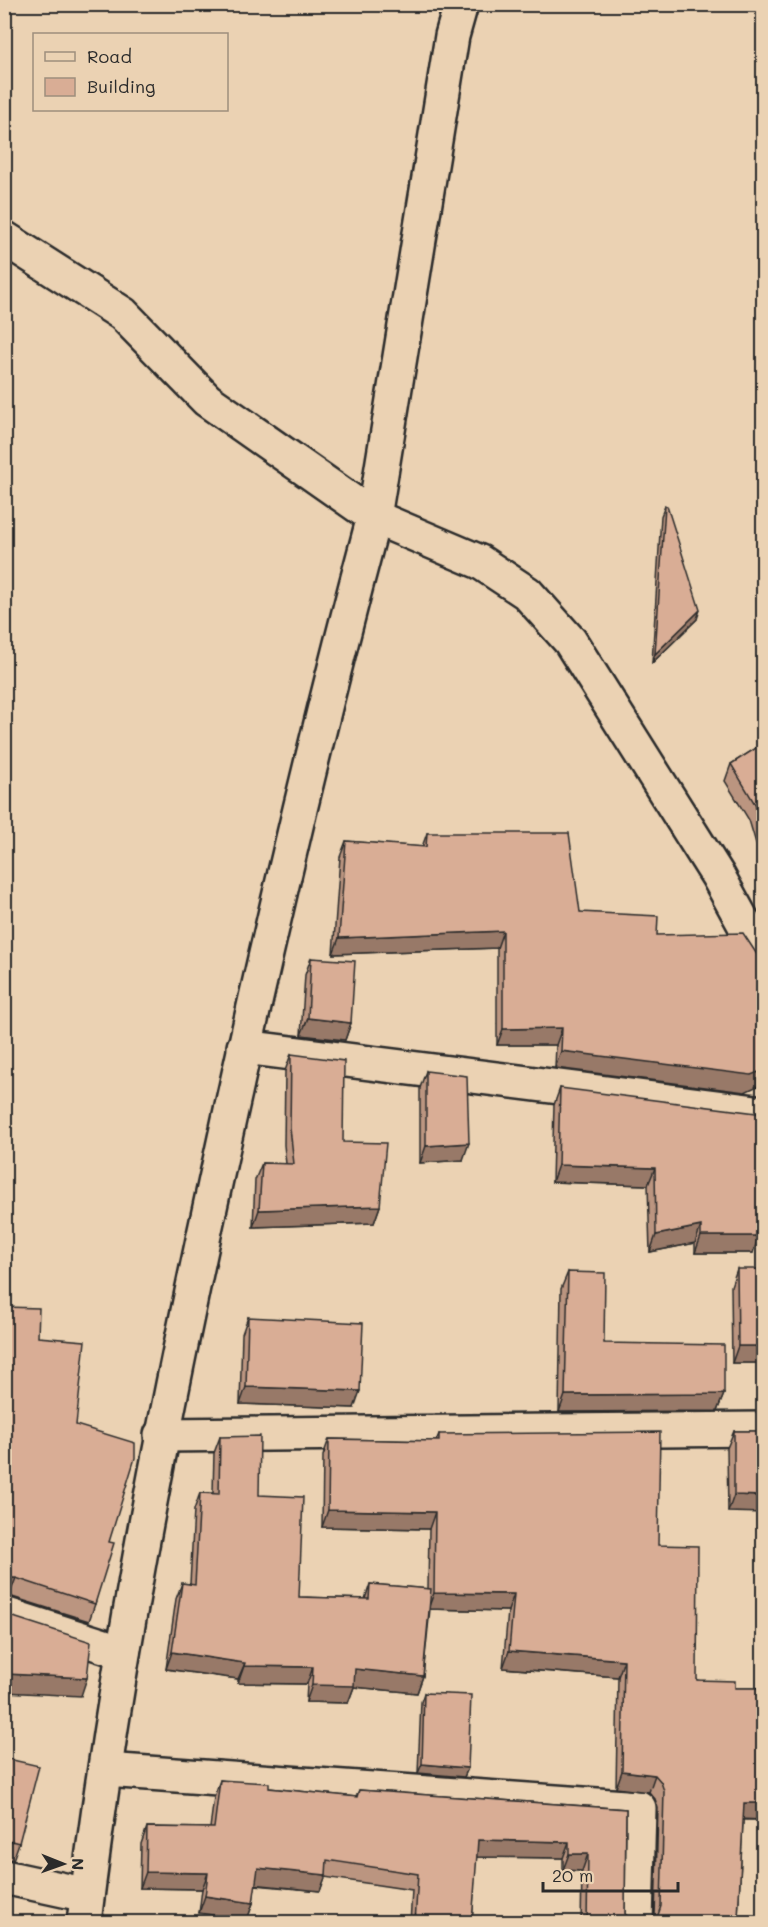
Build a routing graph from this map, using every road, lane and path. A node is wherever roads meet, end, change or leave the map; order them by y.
1 (461, 4) edge
2 (4, 238) edge
3 (374, 517) junction
4 (764, 960) edge
5 (244, 1047) junction
6 (764, 1113) edge
7 (764, 1429) edge
8 (161, 1435) junction
9 (4, 1614) edge
10 (123, 1652) junction
11 (106, 1770) junction
12 (4, 1877) edge
13 (85, 1909) edge
14 (636, 1923) edge

1 - 3 street
2 - 3 street
3 - 4 street
3 - 5 street
5 - 6 street
5 - 8 street
7 - 8 street
8 - 10 street
9 - 10 street
10 - 11 street
11 - 13 street
11 - 14 street
12 - 13 street

